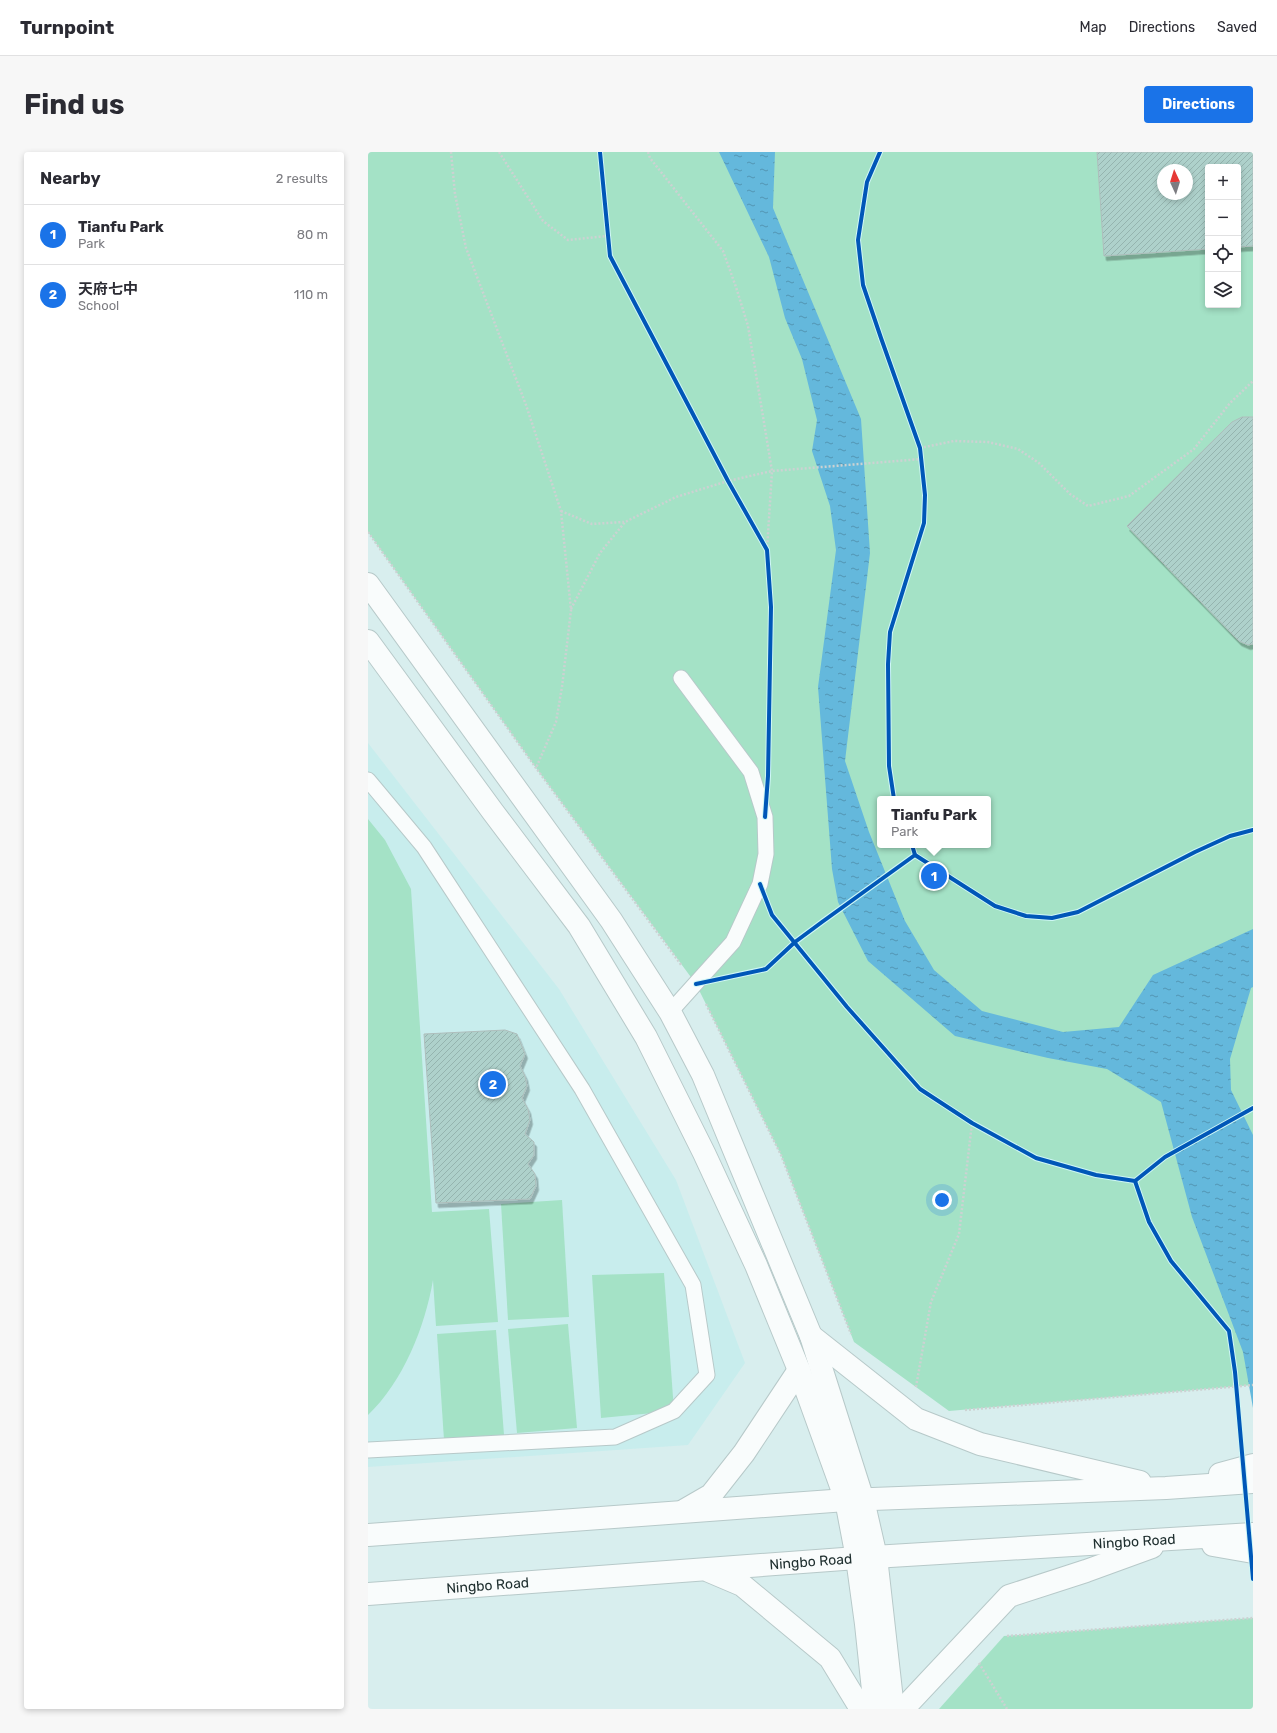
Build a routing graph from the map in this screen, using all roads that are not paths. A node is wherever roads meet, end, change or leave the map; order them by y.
1 (368, 584) edge
2 (368, 641) edge
3 (681, 678) dead end
4 (368, 780) edge
5 (670, 1012) junction
6 (811, 1336) junction
7 (799, 1370) junction
8 (368, 1450) edge
9 (1253, 1465) edge
10 (1253, 1482) edge
11 (1166, 1488) junction
12 (855, 1500) junction
13 (682, 1512) junction
14 (1253, 1534) edge
15 (368, 1535) edge
16 (1175, 1539) junction
17 (1253, 1552) edge
18 (866, 1557) junction
19 (706, 1570) junction
20 (368, 1594) edge
21 (861, 1709) edge
22 (875, 1709) edge
23 (893, 1709) edge
24 (902, 1709) edge

1 - 5 street
2 - 7 street
3 - 5 lane
4 - 8 lane
5 - 6 street
6 - 11 street
6 - 12 street
7 - 12 street
7 - 13 street
9 - 11 street
10 - 11 street
11 - 12 street
12 - 13 street
12 - 18 street
13 - 15 street
14 - 16 street, Ningbo Road
16 - 17 street
16 - 18 street, Ningbo Road
16 - 24 street
18 - 19 street, Ningbo Road
18 - 22 street
18 - 23 street
19 - 20 street, Ningbo Road
19 - 21 street

